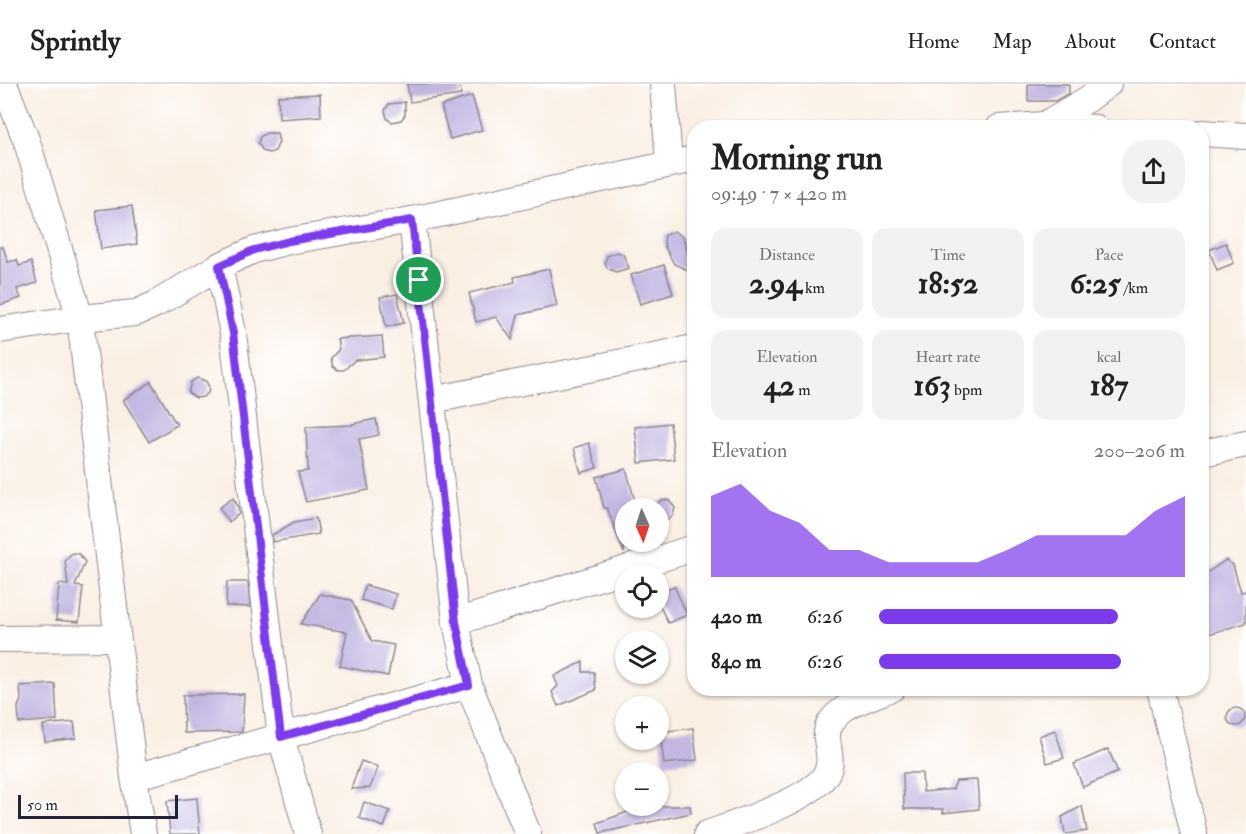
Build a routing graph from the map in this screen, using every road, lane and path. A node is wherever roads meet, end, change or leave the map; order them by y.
1 (4, 84) edge
2 (663, 84) edge
3 (1108, 84) edge
4 (1054, 120) edge
5 (1209, 133) edge
6 (1246, 136) edge
7 (687, 160) edge
8 (669, 163) junction
9 (412, 220) junction
10 (219, 266) junction
11 (80, 318) junction
12 (0, 330) edge
13 (687, 349) edge
14 (432, 400) junction
15 (1246, 444) edge
16 (1209, 452) edge
17 (687, 550) edge
18 (456, 622) junction
19 (117, 638) junction
20 (0, 639) edge
21 (469, 685) junction
22 (871, 696) edge
23 (1162, 696) edge
24 (281, 737) junction
25 (134, 777) junction
26 (143, 834) edge
27 (308, 834) edge
28 (528, 834) edge
29 (707, 834) edge
30 (1194, 834) edge

1 - 11 street
2 - 8 street
3 - 4 street
5 - 6 street
7 - 8 street
8 - 9 street
9 - 10 street
9 - 14 street
10 - 11 street
10 - 24 street
11 - 12 street
11 - 19 street
13 - 14 street
14 - 18 street
15 - 16 street
17 - 18 street
18 - 21 street
19 - 20 street
19 - 25 street
21 - 24 street
21 - 28 street
22 - 29 street
23 - 30 street
24 - 25 street
24 - 27 street
25 - 26 street

